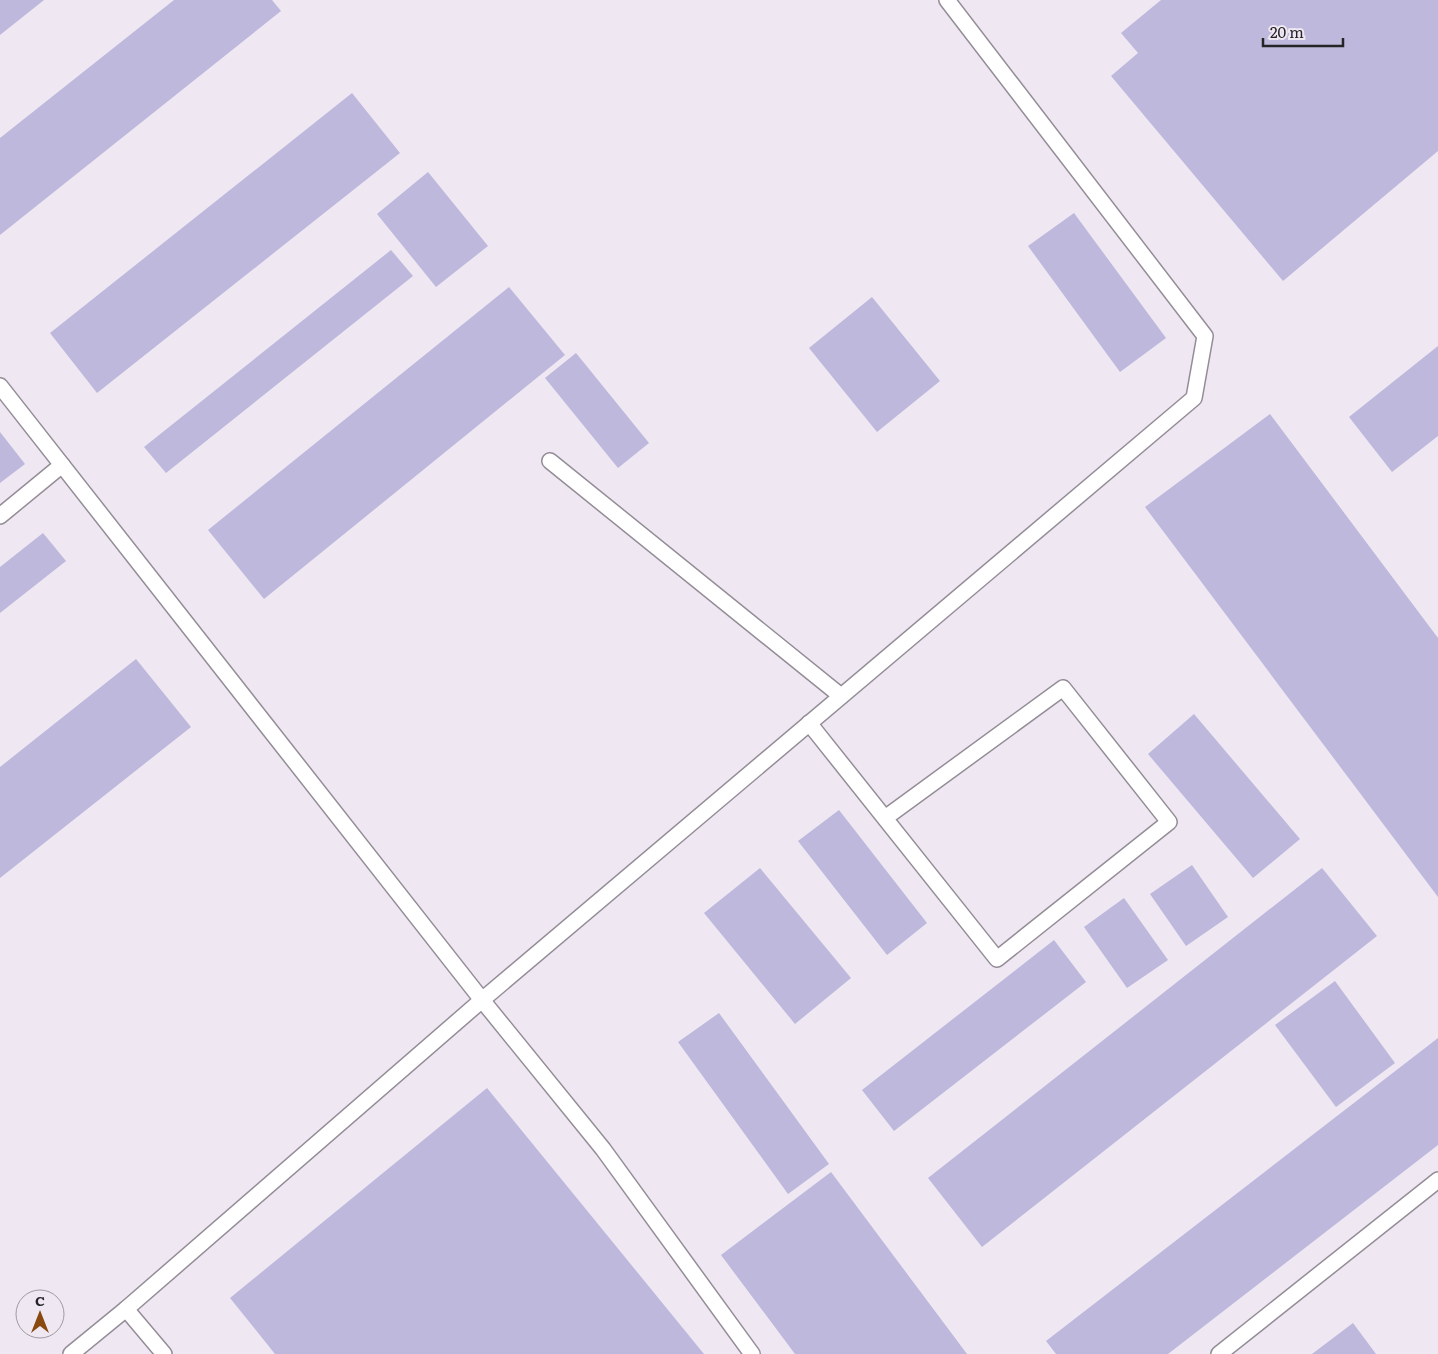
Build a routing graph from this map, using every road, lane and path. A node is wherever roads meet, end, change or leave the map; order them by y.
1 (947, 0) edge
2 (0, 386) edge
3 (550, 461) dead end
4 (62, 464) junction
5 (0, 516) edge
6 (842, 696) junction
7 (809, 724) junction
8 (885, 818) junction
9 (482, 1000) junction
10 (1438, 1180) edge
11 (126, 1309) junction
12 (71, 1354) edge
13 (164, 1354) edge
14 (752, 1354) edge
15 (1219, 1354) edge

1 - 6 lane
2 - 4 lane
3 - 6 lane
4 - 5 lane
4 - 9 lane
6 - 7 lane
7 - 8 lane
7 - 9 lane
8 - 8 lane
9 - 11 lane
9 - 14 lane
10 - 15 lane
11 - 12 lane
11 - 13 lane

